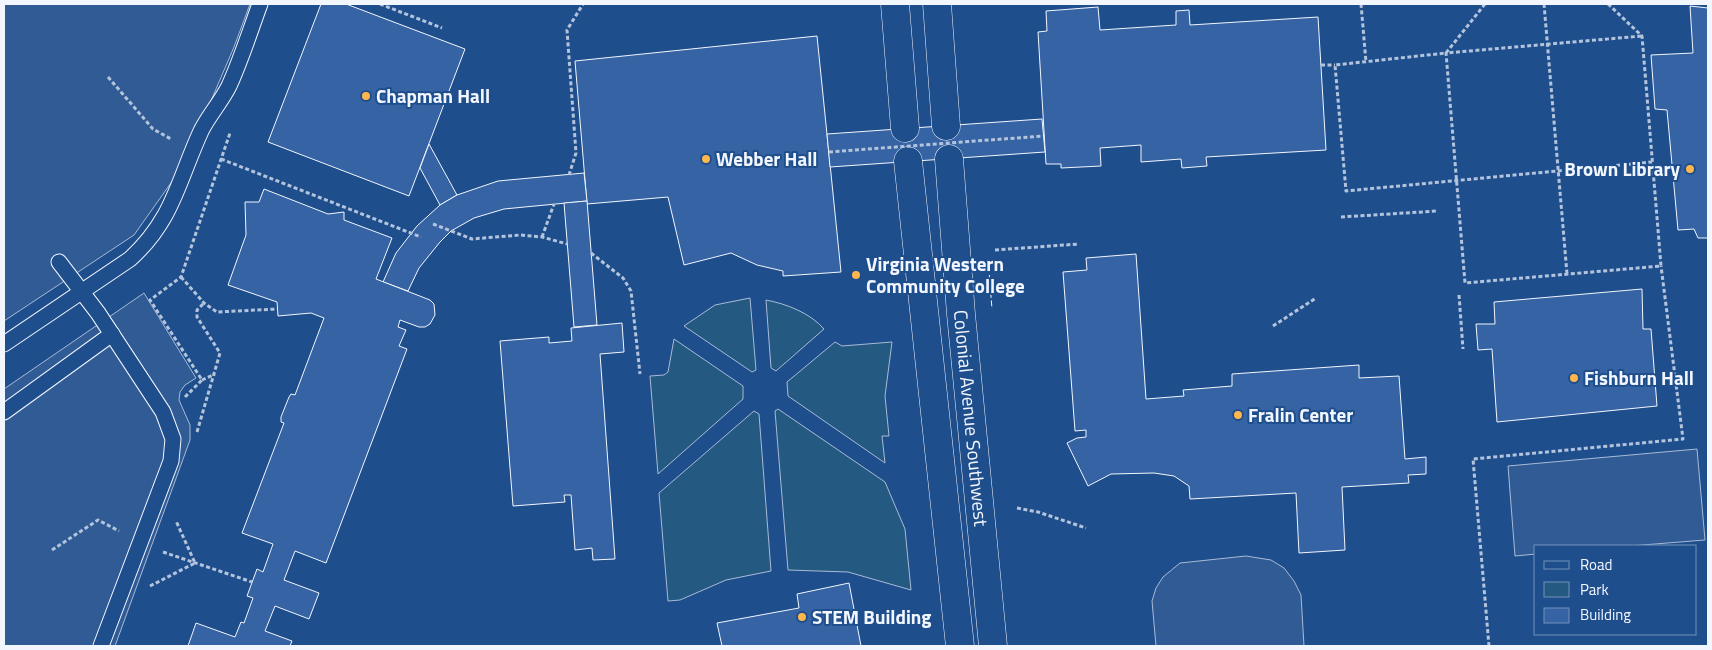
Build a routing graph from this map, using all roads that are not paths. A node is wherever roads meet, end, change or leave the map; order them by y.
1 (260, 4) edge
2 (896, 4) edge
3 (936, 4) edge
4 (946, 126) dead end
5 (905, 128) dead end
6 (949, 159) dead end
7 (908, 162) dead end
8 (59, 262) dead end
9 (82, 292) junction
10 (112, 334) junction
11 (4, 344) edge
12 (4, 412) edge
13 (102, 646) edge
14 (960, 646) edge
15 (993, 646) edge

1 - 9 lane
2 - 5 main road
3 - 4 main road
6 - 15 main road, Colonial Avenue Southwest
7 - 14 main road, Colonial Avenue Southwest
8 - 9 lane
9 - 10 lane
9 - 11 lane
10 - 12 lane
10 - 13 lane

